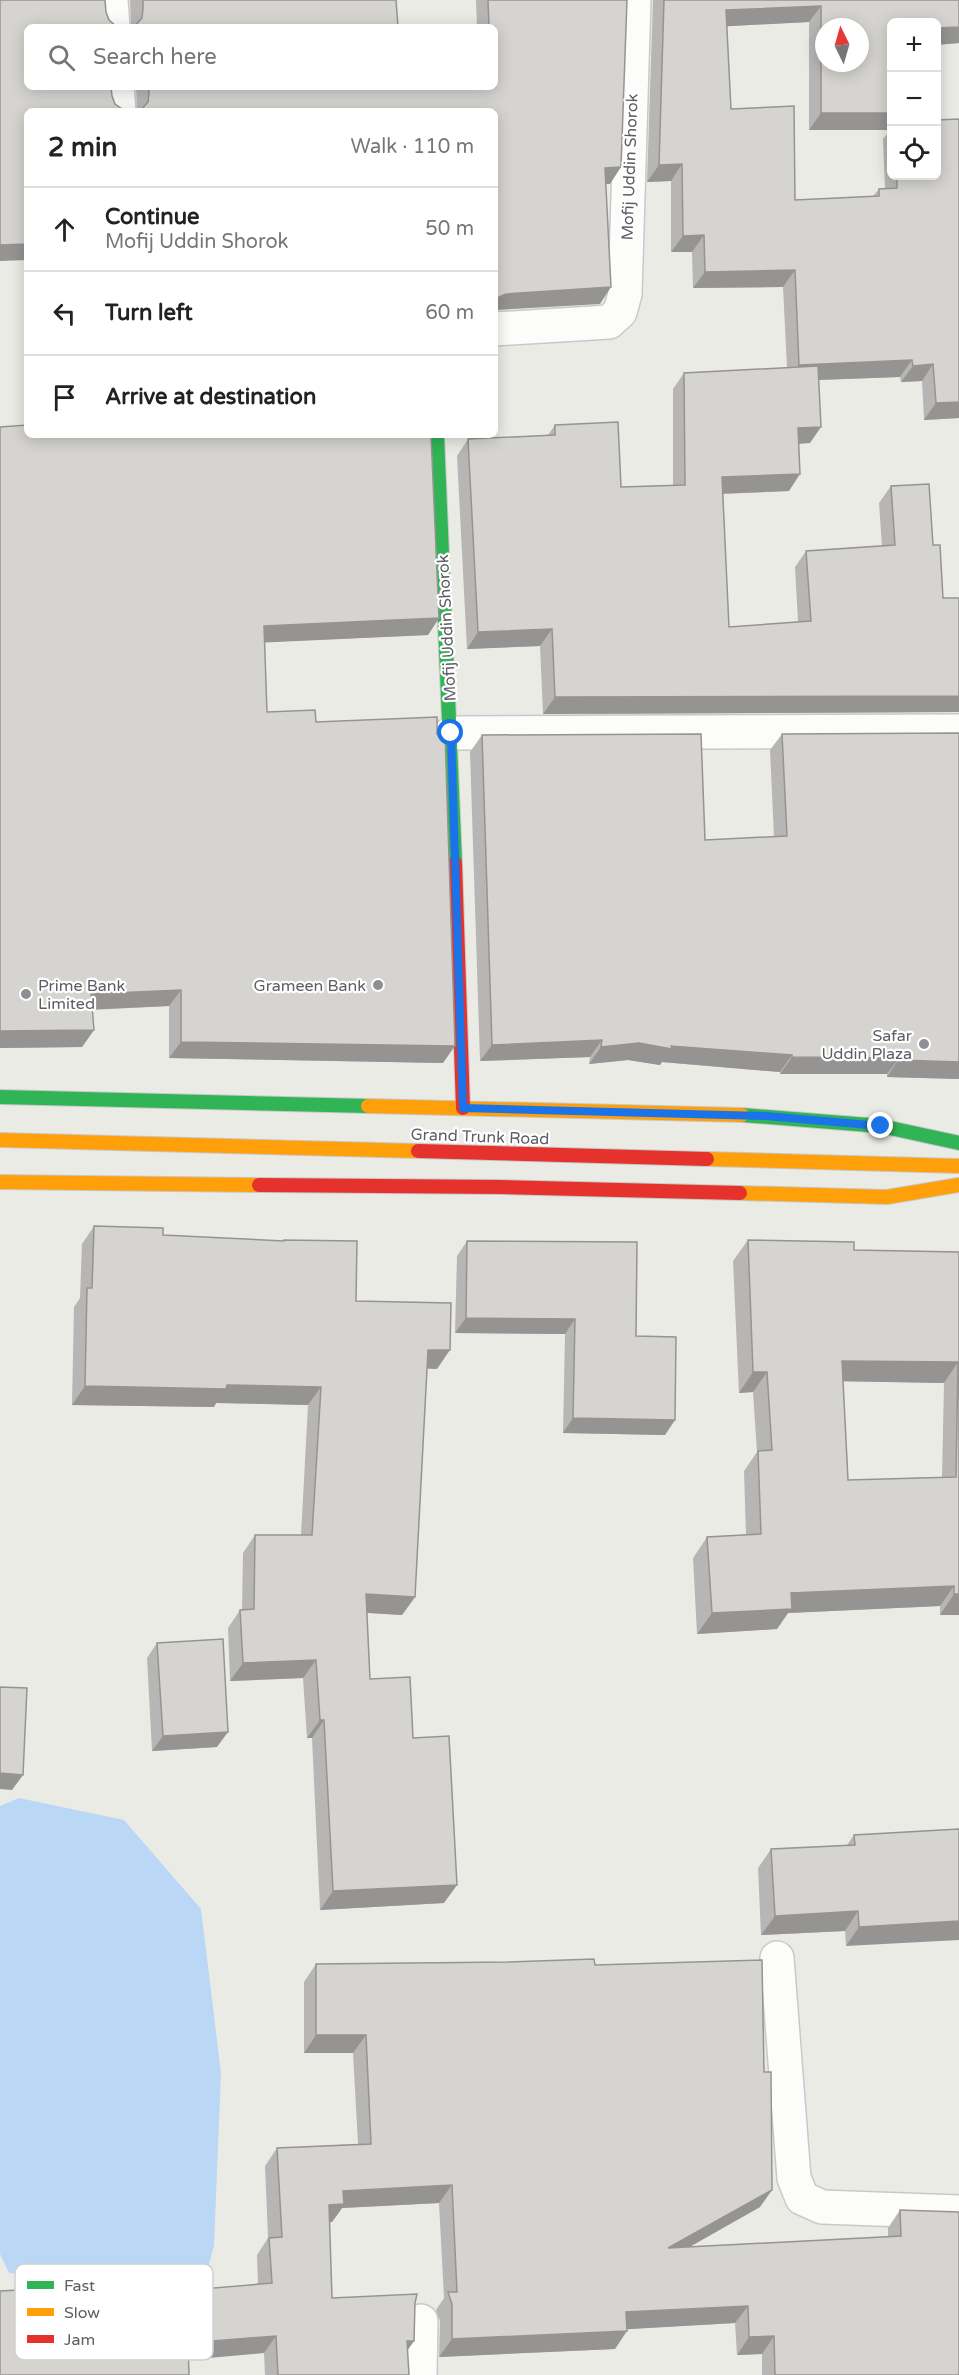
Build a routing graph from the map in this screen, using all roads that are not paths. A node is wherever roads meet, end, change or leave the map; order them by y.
1 (111, 0) edge
2 (634, 0) edge
3 (113, 24) edge
4 (117, 90) edge
5 (118, 108) edge
6 (498, 329) edge
7 (437, 438) edge
8 (959, 731) edge
9 (451, 733) junction
10 (0, 1097) edge
11 (463, 1108) junction
12 (0, 1140) edge
13 (959, 1143) edge
14 (959, 1166) edge
15 (0, 1182) edge
16 (959, 1185) edge
17 (777, 1958) dead end
18 (959, 2212) edge
19 (421, 2320) dead end
20 (420, 2375) edge

1 - 3 street
2 - 6 street, Mofij Uddin Shorok
4 - 5 street
7 - 9 main road, Mofij Uddin Shorok
8 - 9 street
9 - 11 main road, Mofij Uddin Shorok
10 - 11 main road
11 - 13 main road
12 - 14 main road, Grand Trunk Road
15 - 16 main road
17 - 18 street
19 - 20 street

